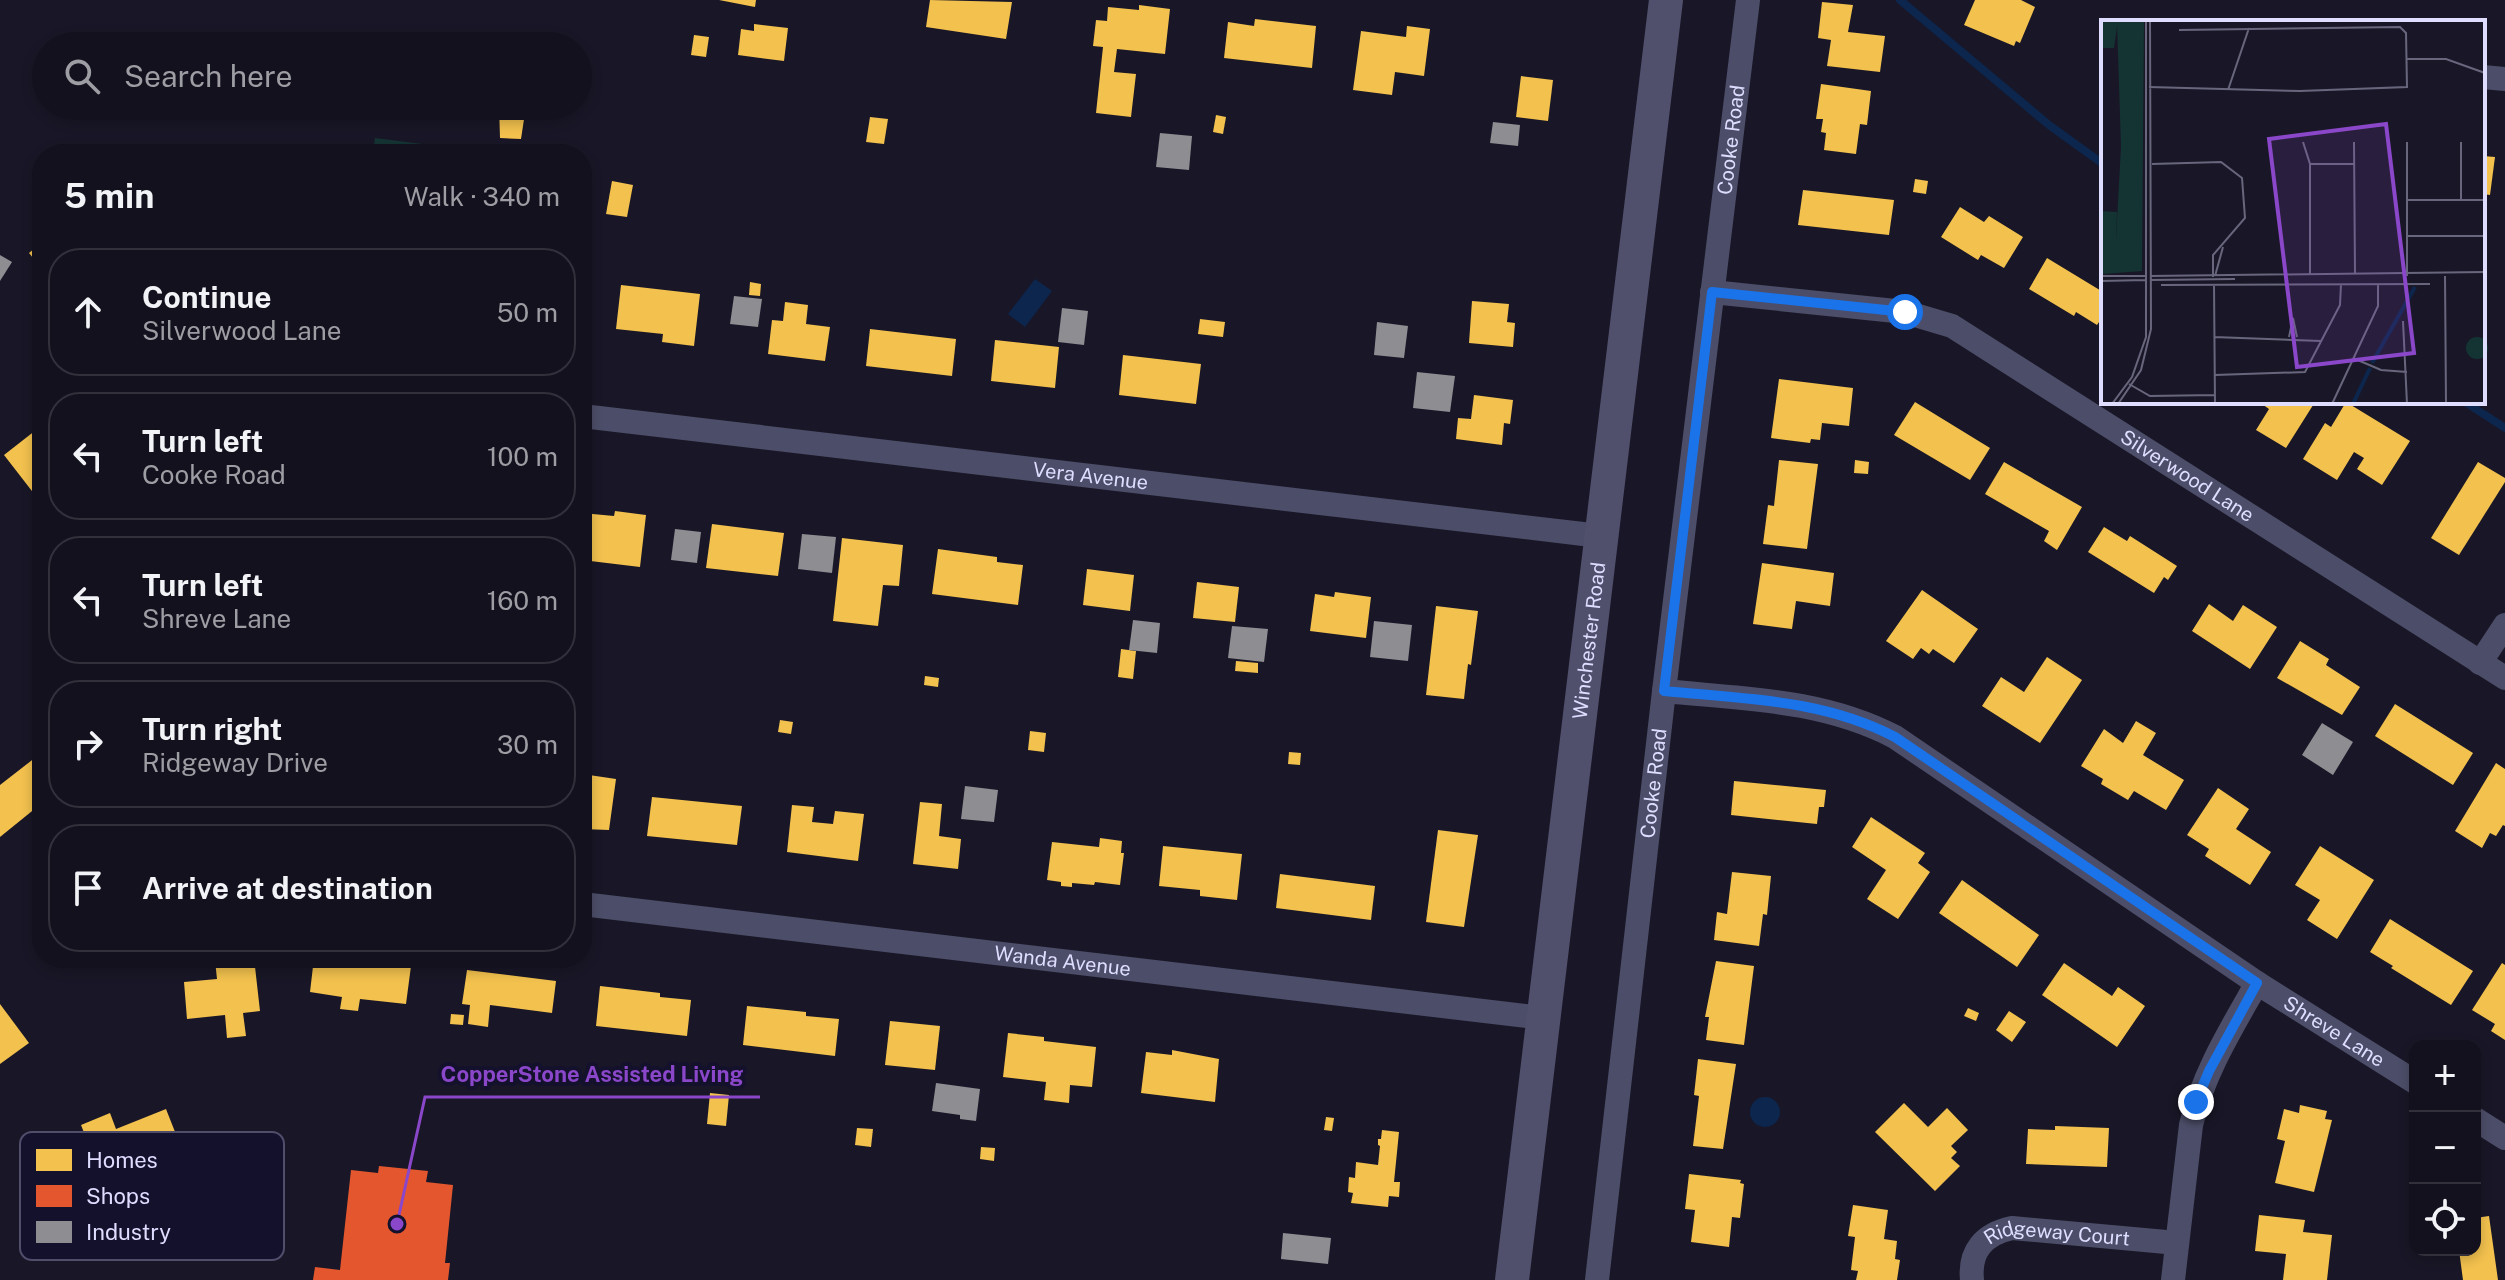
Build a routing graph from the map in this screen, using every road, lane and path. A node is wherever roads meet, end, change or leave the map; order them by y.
1 (1666, 0) edge
2 (1748, 0) edge
3 (2485, 77) edge
4 (2505, 79) edge
5 (1712, 292) junction
6 (592, 417) edge
7 (1600, 536) junction
8 (2505, 625) edge
9 (2480, 663) junction
10 (2505, 678) edge
11 (1664, 691) junction
12 (592, 905) edge
13 (2257, 983) junction
14 (1543, 1018) junction
15 (2409, 1078) edge
16 (2481, 1123) edge
17 (2505, 1138) edge
18 (2177, 1243) junction
19 (1512, 1280) edge
20 (1597, 1280) edge
21 (1972, 1280) edge
22 (2173, 1280) edge

1 - 7 main road, Winchester Road
2 - 5 street, Cooke Road
3 - 4 street
5 - 9 street, Silverwood Lane
5 - 11 street, Cooke Road
6 - 7 street, Vera Avenue
7 - 14 main road, Winchester Road
8 - 9 street
9 - 10 street, Silverwood Lane
11 - 13 street, Shreve Lane
11 - 20 street, Cooke Road
12 - 14 street, Wanda Avenue
13 - 15 street, Shreve Lane
13 - 18 street
14 - 19 main road, Winchester Road
16 - 17 street
18 - 21 street, Ridgeway Court
18 - 22 street

